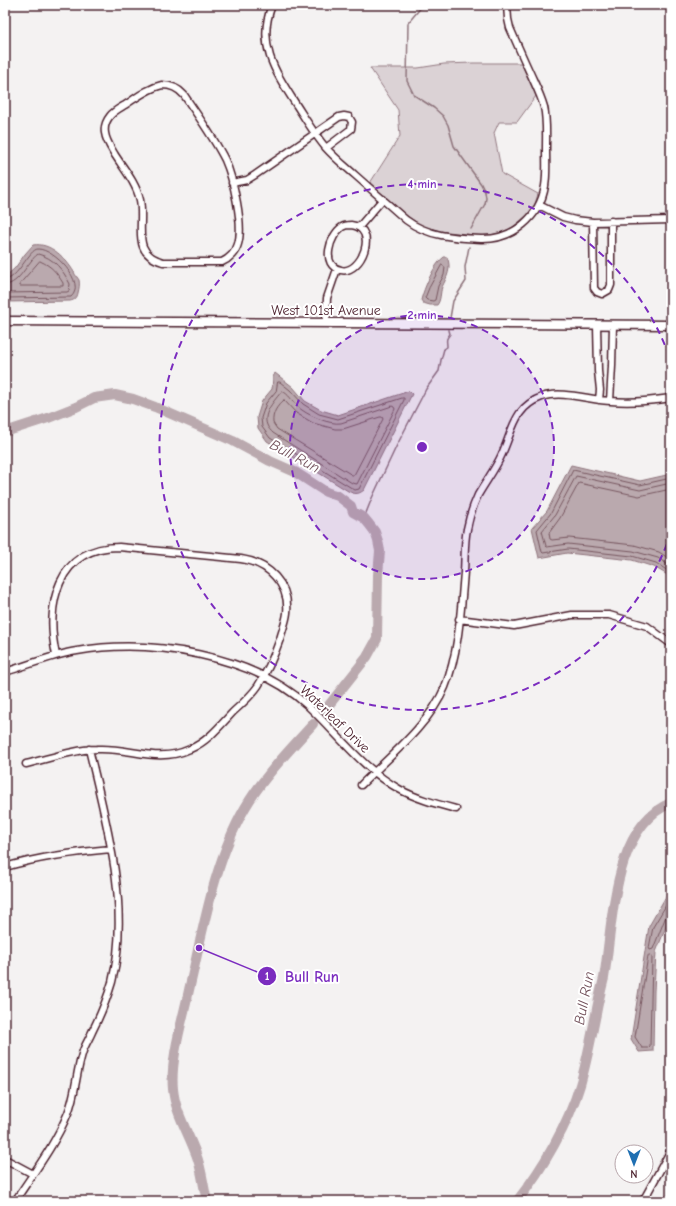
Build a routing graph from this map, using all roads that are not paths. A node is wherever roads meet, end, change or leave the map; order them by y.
1 (272, 5) edge
2 (507, 5) edge
3 (315, 134) junction
4 (326, 148) junction
5 (232, 183) junction
6 (383, 199) junction
7 (539, 205) junction
8 (671, 220) edge
9 (611, 221) junction
10 (593, 222) junction
11 (359, 227) junction
12 (337, 269) junction
13 (5, 322) edge
14 (326, 323) junction
15 (597, 325) junction
16 (613, 325) junction
17 (671, 325) edge
18 (671, 398) edge
19 (599, 400) junction
20 (610, 401) junction
21 (459, 620) junction
22 (671, 644) edge
23 (56, 655) junction
24 (5, 672) edge
25 (264, 676) junction
26 (88, 749) junction
27 (26, 764) dead end
28 (374, 772) junction
29 (361, 784) dead end
30 (456, 809) dead end
31 (111, 849) junction
32 (5, 867) edge
33 (671, 1150) edge
34 (5, 1159) edge
35 (33, 1174) junction
36 (15, 1201) edge
37 (643, 1201) edge

1 - 3 street
2 - 7 street
3 - 4 street
3 - 4 street
3 - 5 street
4 - 6 street
5 - 5 street
6 - 7 street
6 - 11 street
7 - 10 street
8 - 9 street
9 - 10 street
9 - 10 street
11 - 12 street
11 - 12 street
12 - 14 street
13 - 14 street, West 101st Avenue
14 - 15 street, West 101st Avenue
15 - 16 street, West 101st Avenue
15 - 19 street
16 - 17 street, West 101st Avenue
16 - 20 street
18 - 20 street
19 - 20 street
19 - 21 street
21 - 22 street
21 - 28 street
23 - 24 street, Waterleaf Drive
23 - 25 street, Waterleaf Drive
23 - 25 street
25 - 26 street
25 - 28 street, Waterleaf Drive
26 - 27 street
26 - 31 street
28 - 29 street
28 - 30 street, Waterleaf Drive
31 - 32 street
31 - 35 street
33 - 37 street
34 - 35 street
35 - 36 street

